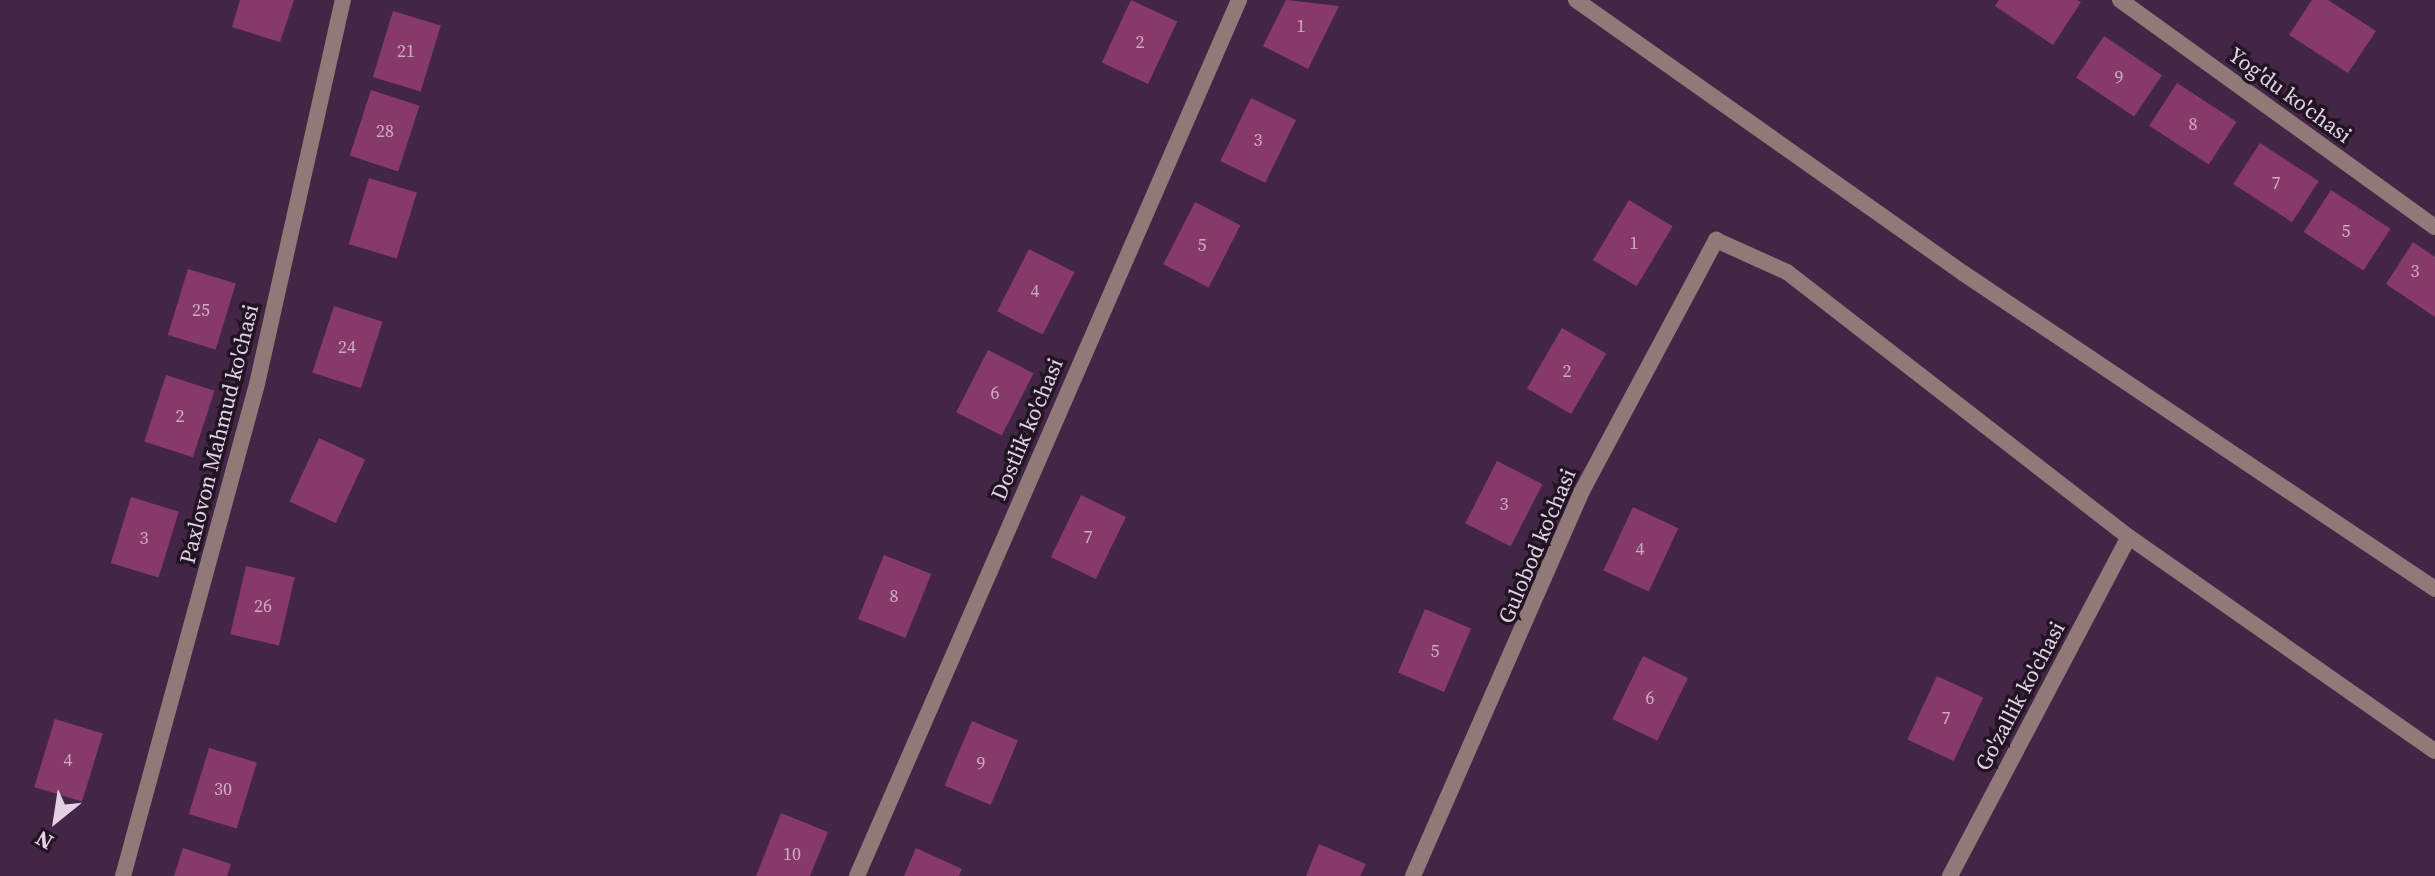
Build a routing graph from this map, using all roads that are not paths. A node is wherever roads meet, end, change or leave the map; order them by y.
1 (343, 0) edge
2 (1239, 0) edge
3 (1576, 0) edge
4 (2120, 0) edge
5 (2435, 227) edge
6 (2129, 537) junction
7 (2435, 589) edge
8 (2435, 751) edge
9 (123, 876) edge
10 (857, 876) edge
11 (1413, 876) edge
12 (1950, 876) edge

1 - 9 street, Paxlovon Mahmud ko'chasi
2 - 10 street, Dostlik ko'chasi
3 - 7 street
4 - 5 street, Yog'du ko'chasi
6 - 8 street
6 - 11 street, Gulobod ko'chasi
6 - 12 street, Go'zallik ko'chasi

